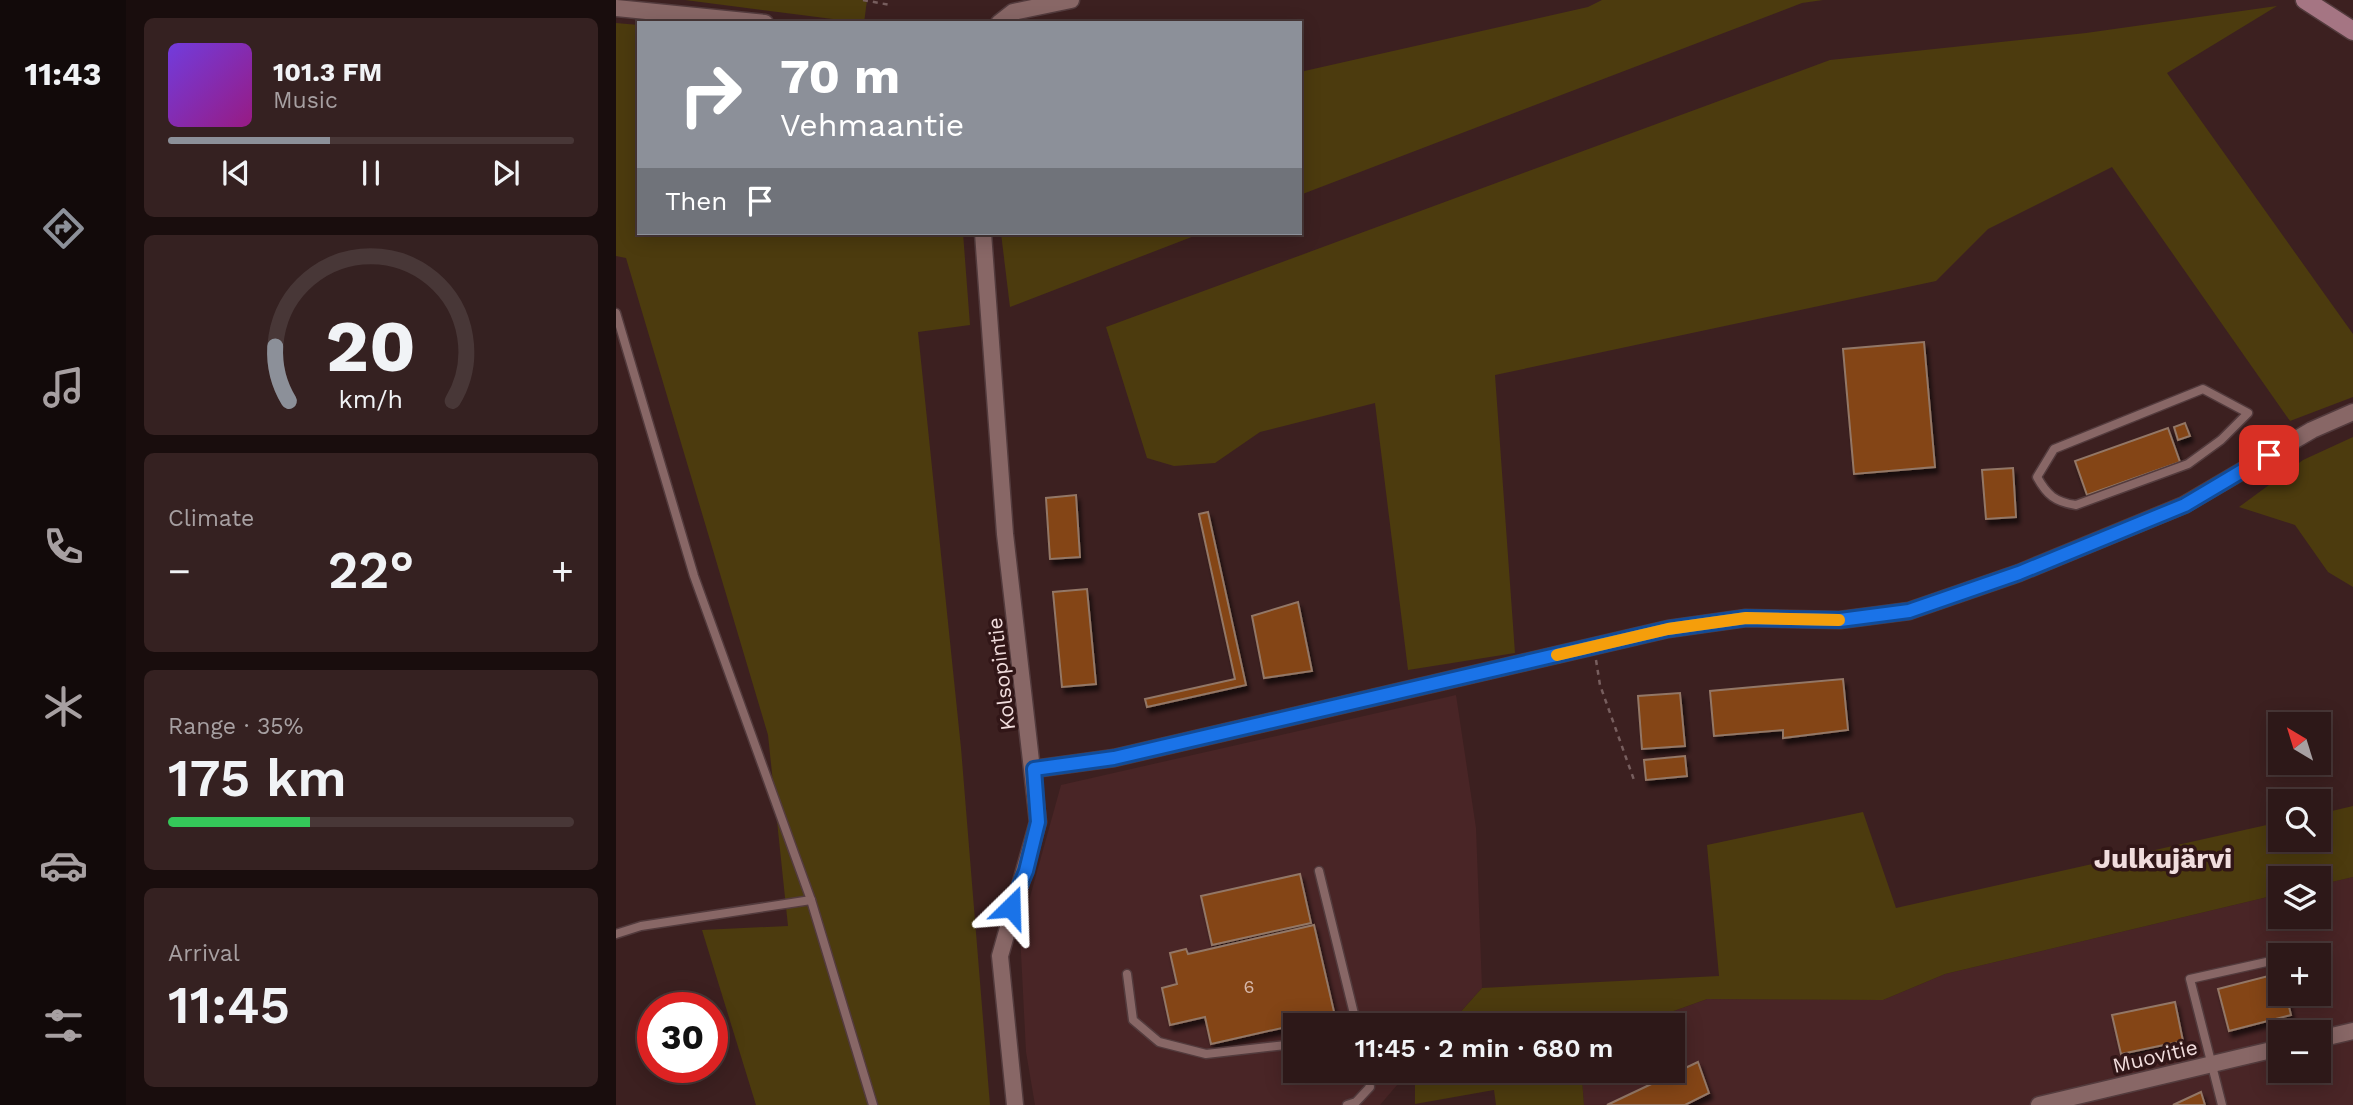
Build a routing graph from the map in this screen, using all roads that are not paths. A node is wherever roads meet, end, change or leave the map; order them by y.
1 (1071, 0) edge
2 (2305, 0) edge
3 (616, 8) edge
4 (745, 21) edge
5 (1002, 21) edge
6 (2353, 30) edge
7 (983, 235) edge
8 (616, 313) edge
9 (2353, 412) edge
10 (2076, 505) joint
11 (1034, 769) junction
12 (1319, 871) dead end
13 (811, 900) junction
14 (616, 934) edge
15 (2268, 962) edge
16 (1127, 974) dead end
17 (1354, 1013) edge
18 (2353, 1031) edge
19 (2331, 1036) edge
20 (1283, 1045) edge
21 (2268, 1051) edge
22 (2212, 1064) junction
23 (1369, 1083) edge
24 (873, 1105) edge
25 (1015, 1105) edge
26 (1347, 1105) edge
27 (2039, 1105) edge
28 (2222, 1105) edge

1 - 5 street
2 - 6 street
3 - 4 street
7 - 11 street, Kolsopintie
8 - 13 lane
9 - 11 street
10 - 10 lane
11 - 25 street, Kolsopintie
12 - 17 lane
13 - 14 lane
13 - 24 lane
15 - 22 lane
16 - 20 lane
18 - 19 street
21 - 22 street, Muovitie
22 - 27 street, Muovitie
22 - 28 lane
23 - 26 lane

